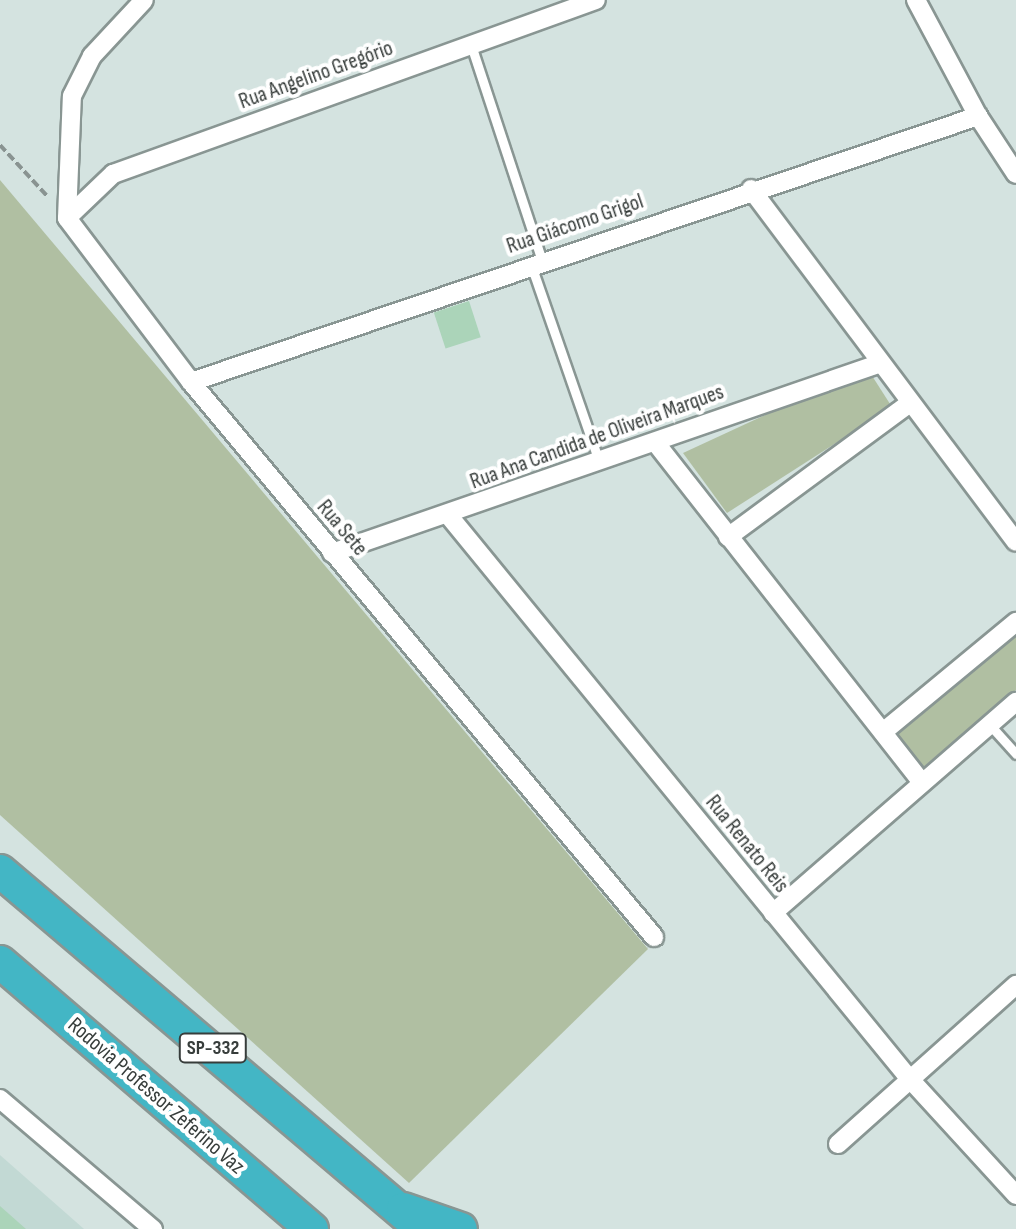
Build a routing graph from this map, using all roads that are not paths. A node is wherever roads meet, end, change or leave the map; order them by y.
1 (144, 0) edge
2 (596, 0) edge
3 (916, 0) edge
4 (471, 45) junction
5 (978, 116) junction
6 (1016, 174) edge
7 (751, 189) junction
8 (67, 218) junction
9 (536, 263) junction
10 (878, 364) junction
11 (191, 382) junction
12 (910, 403) junction
13 (655, 442) junction
14 (599, 461) junction
15 (449, 516) junction
16 (728, 537) junction
17 (1016, 542) edge
18 (332, 553) junction
19 (1016, 622) edge
20 (1016, 702) edge
21 (990, 725) junction
22 (883, 732) junction
23 (1016, 754) edge
24 (922, 782) junction
25 (0, 871) edge
26 (773, 913) junction
27 (654, 937) dead end
28 (0, 962) edge
29 (1016, 985) edge
30 (908, 1077) junction
31 (0, 1099) edge
32 (838, 1144) dead end
33 (1016, 1195) edge
34 (395, 1207) junction
35 (153, 1229) edge
36 (312, 1229) edge
37 (422, 1229) edge
38 (461, 1229) edge

1 - 8 street
2 - 4 street, Rua Angelino Gregório
3 - 5 street
4 - 8 street, Rua Angelino Gregório
4 - 9 lane
5 - 6 street
5 - 7 street, Rua Giácomo Grigol
7 - 9 street, Rua Giácomo Grigol
7 - 10 street
8 - 11 street, Rua Sete
9 - 11 street, Rua Giácomo Grigol
9 - 14 lane
10 - 12 street
10 - 13 street, Rua Ana Candida de Oliveira Marques
11 - 18 street, Rua Sete
12 - 16 street
12 - 17 street
13 - 14 street, Rua Ana Candida de Oliveira Marques
13 - 16 street
14 - 15 street, Rua Ana Candida de Oliveira Marques
15 - 18 street, Rua Ana Candida de Oliveira Marques
15 - 26 street, Rua Renato Reis
16 - 22 street
18 - 27 street, Rua Sete
19 - 22 street
20 - 21 street
21 - 23 lane
21 - 24 street
22 - 24 street
24 - 26 street
25 - 34 highway, SP-332
26 - 30 street, Rua Renato Reis
28 - 36 highway, Rodovia Professor Zeferino Vaz
29 - 30 street
30 - 32 street
30 - 33 street, Rua Renato Reis
31 - 35 street
34 - 37 highway, SP-332
34 - 38 highway

